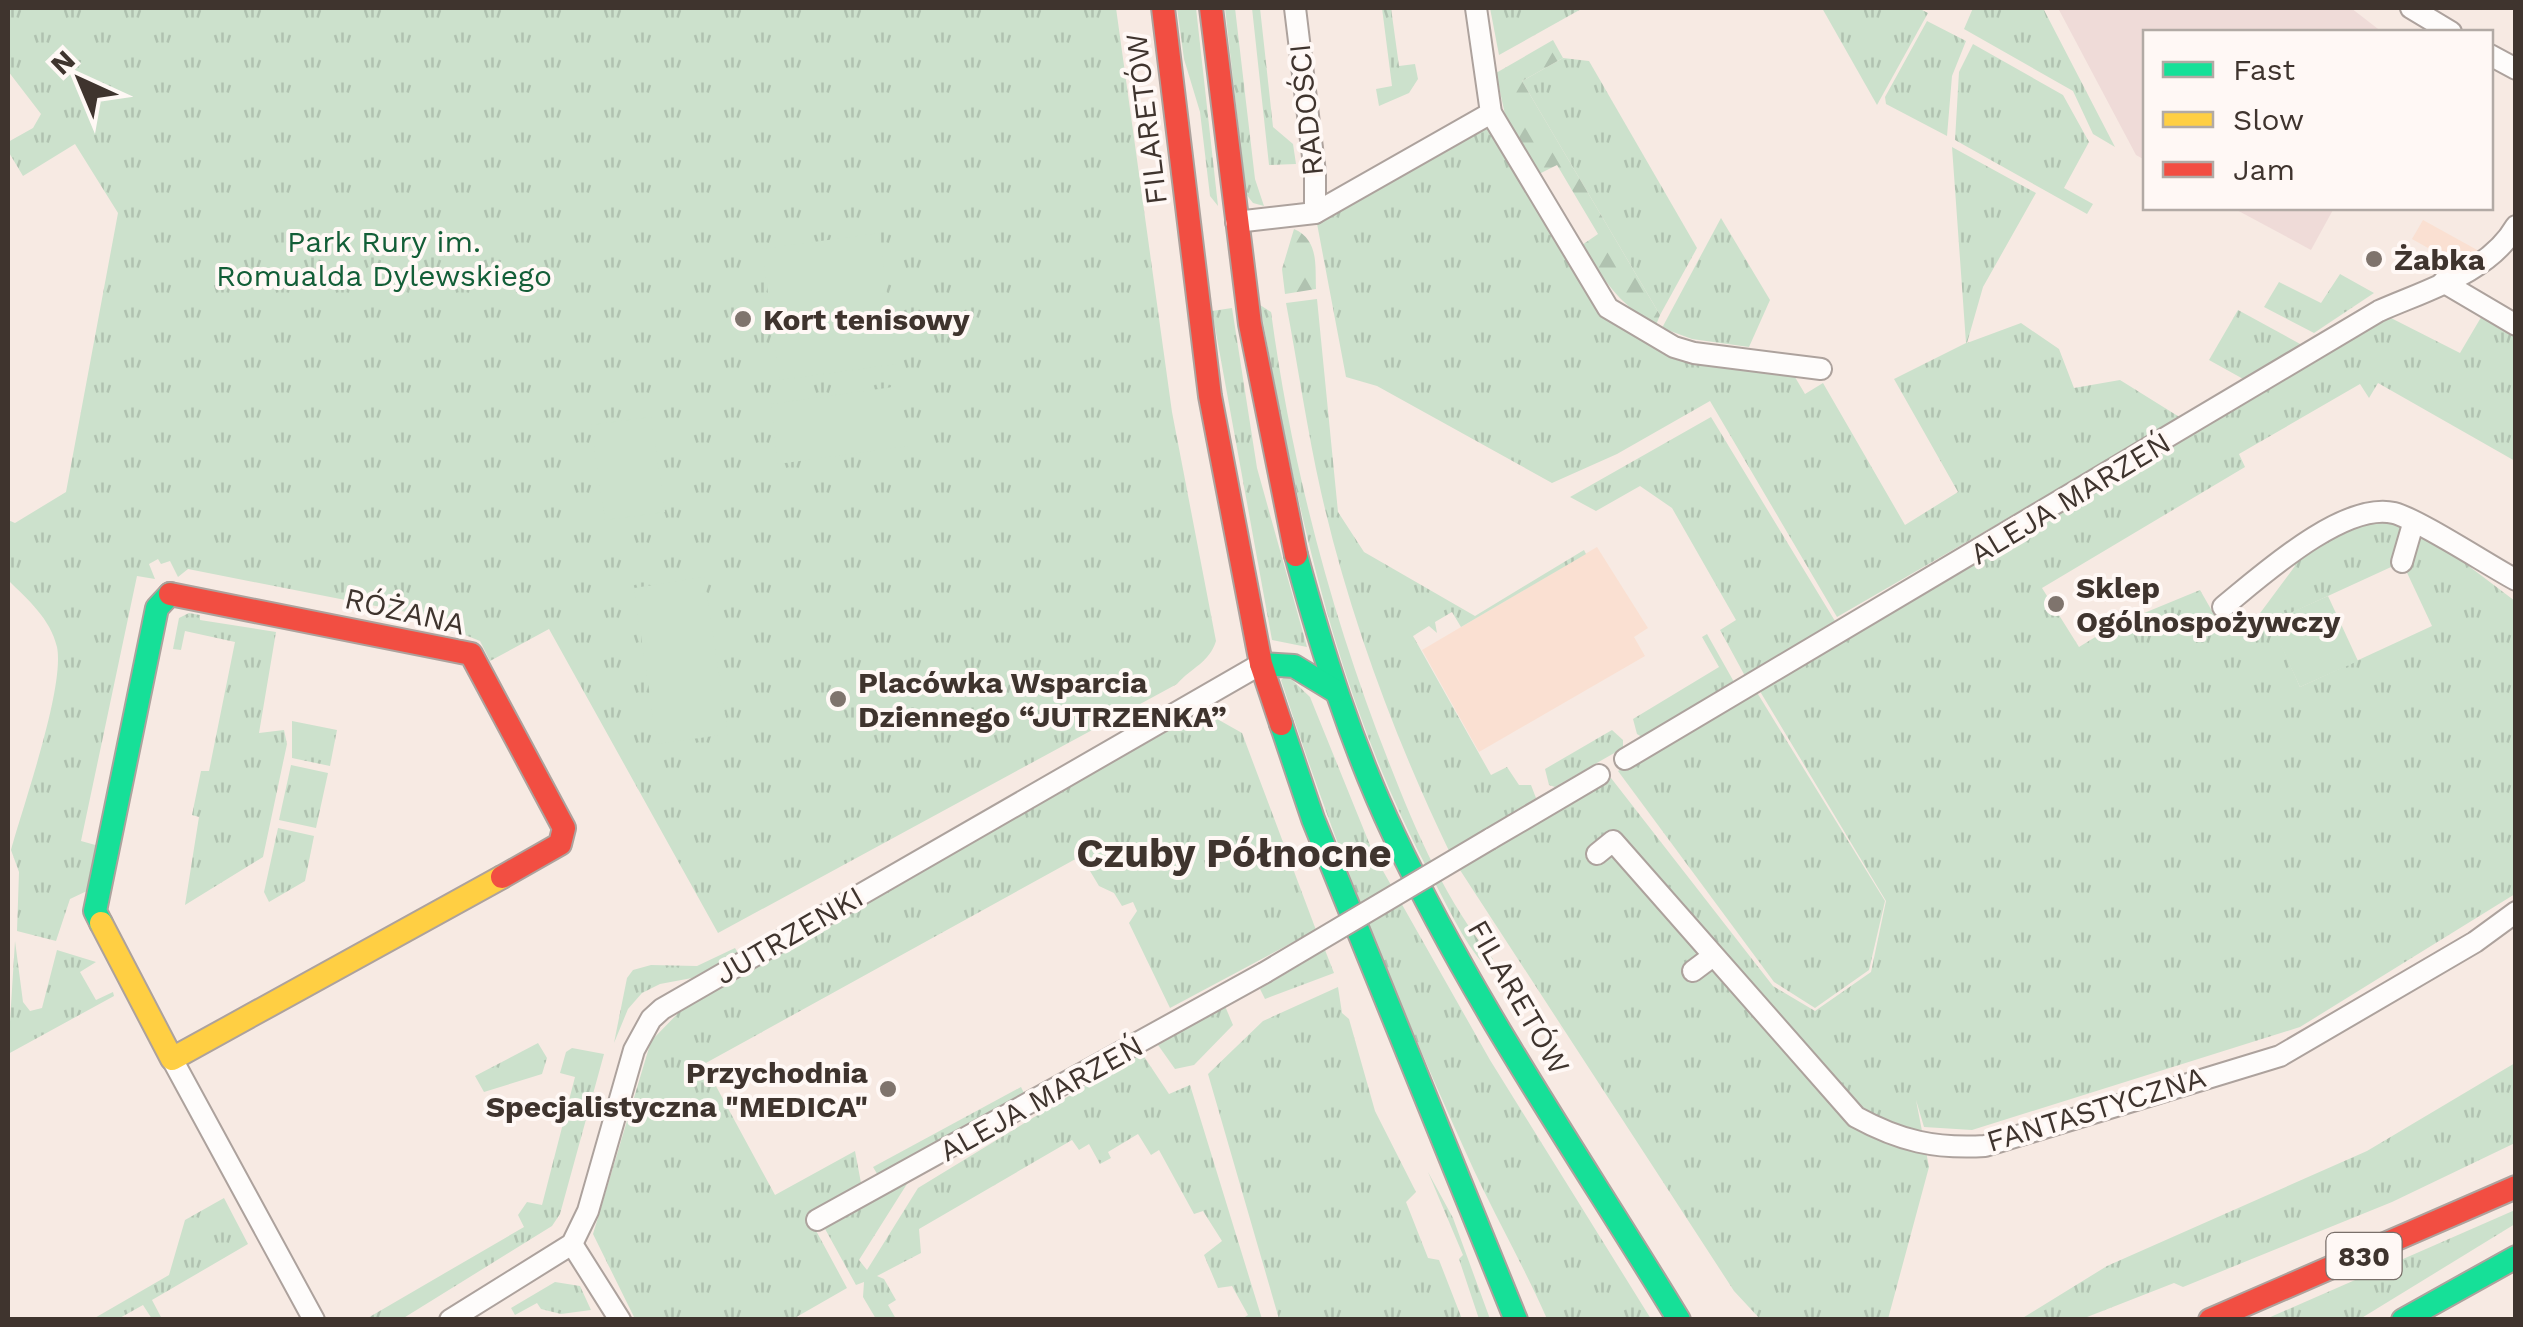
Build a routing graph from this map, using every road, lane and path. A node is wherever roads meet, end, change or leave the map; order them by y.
1 (1162, 8) edge
2 (1210, 8) edge
3 (1295, 8) edge
4 (1476, 8) edge
5 (2411, 8) edge
6 (2448, 30) edge
7 (2493, 57) edge
8 (2516, 70) edge
9 (1491, 113) junction
10 (1315, 212) junction
11 (1236, 222) junction
12 (1188, 224) junction
13 (2516, 226) edge
14 (2443, 282) junction
15 (2516, 325) edge
16 (1821, 369) dead end
17 (2413, 524) junction
18 (2402, 562) dead end
19 (2516, 580) edge
20 (2223, 607) dead end
21 (1261, 664) junction
22 (1335, 690) junction
23 (1625, 759) dead end
24 (1599, 775) dead end
25 (1597, 854) dead end
26 (2516, 912) edge
27 (1713, 956) junction
28 (1693, 972) dead end
29 (172, 1059) junction
30 (2516, 1186) edge
31 (817, 1220) dead end
32 (572, 1244) junction
33 (2516, 1257) edge
34 (314, 1320) edge
35 (450, 1320) edge
36 (620, 1320) edge
37 (1516, 1320) edge
38 (1679, 1320) edge
39 (2210, 1320) edge
40 (2403, 1320) edge

1 - 12 main road, FILARETÓW
2 - 11 main road, FILARETÓW
3 - 10 street, RADOŚCI
4 - 9 street
5 - 6 street
7 - 8 street
9 - 10 street
9 - 16 street
10 - 11 street
11 - 12 main road, FILARETÓW
11 - 22 main road, FILARETÓW
12 - 21 main road, FILARETÓW
13 - 14 street, ALEJA MARZEŃ
14 - 15 street
14 - 23 street, ALEJA MARZEŃ
17 - 18 street
17 - 19 street
17 - 20 street
21 - 22 main road
21 - 32 street, JUTRZENKI
21 - 37 main road, FILARETÓW
22 - 38 main road, FILARETÓW
24 - 31 street, ALEJA MARZEŃ, bridge
25 - 27 street, FANTASTYCZNA
26 - 27 street, FANTASTYCZNA
27 - 28 street
29 - 29 main road, RÓŻANA
29 - 34 street, RÓŻANA
30 - 39 main road, 830
32 - 35 street
32 - 36 street
33 - 40 main road, 830

